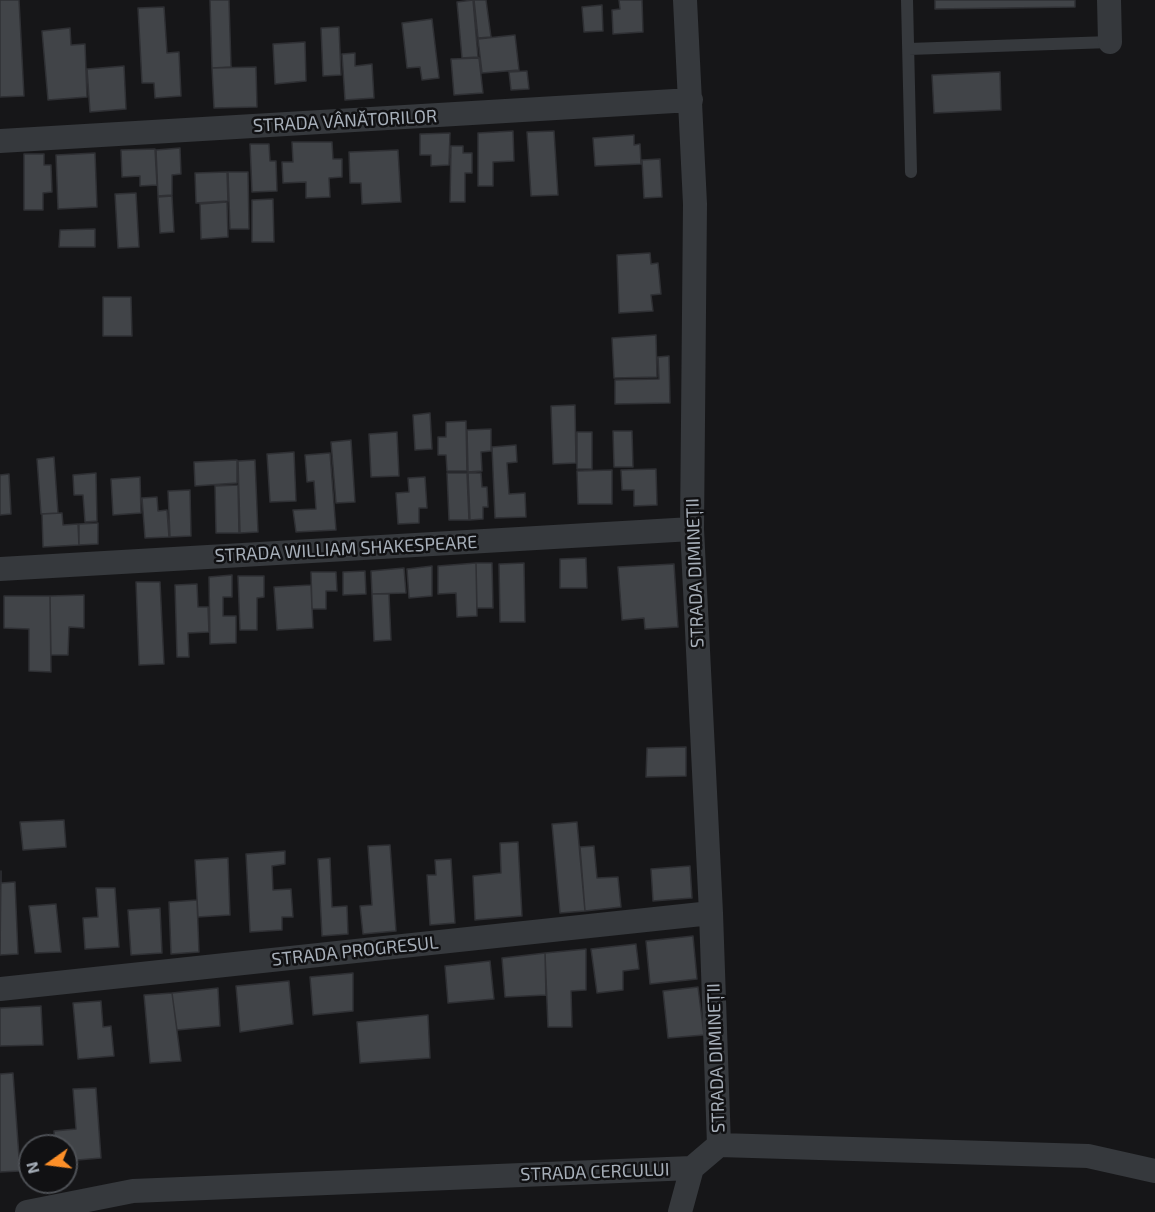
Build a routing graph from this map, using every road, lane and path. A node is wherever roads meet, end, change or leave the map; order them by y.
1 (685, 0) edge
2 (907, 0) edge
3 (1109, 0) edge
4 (1110, 42) joint
5 (909, 49) junction
6 (691, 100) junction
7 (0, 141) edge
8 (912, 172) dead end
9 (692, 529) junction
10 (0, 569) edge
11 (711, 913) junction
12 (0, 989) edge
13 (719, 1145) junction
14 (692, 1168) junction
15 (1155, 1171) edge
16 (27, 1212) edge
17 (680, 1212) edge

1 - 6 street, STRADA DIMINEȚII
2 - 5 lane
3 - 4 street
4 - 5 lane
5 - 8 lane
6 - 7 street, STRADA VÂNĂTORILOR
6 - 9 street, STRADA DIMINEȚII
9 - 10 street, STRADA WILLIAM SHAKESPEARE
9 - 11 street, STRADA DIMINEȚII
11 - 12 street, STRADA PROGRESUL
11 - 13 street, STRADA DIMINEȚII
13 - 14 street, STRADA CERCULUI
13 - 15 street
14 - 16 street, STRADA CERCULUI
14 - 17 street

